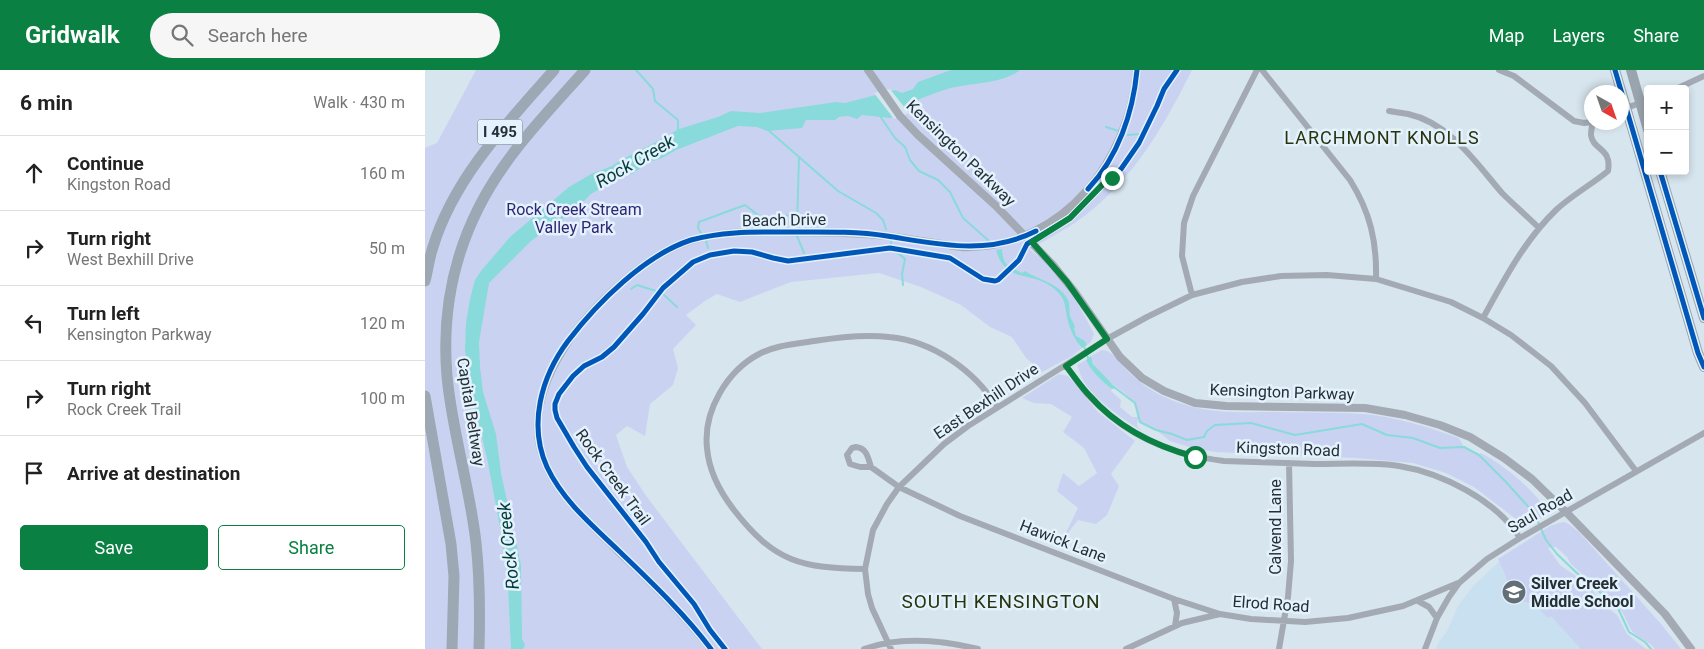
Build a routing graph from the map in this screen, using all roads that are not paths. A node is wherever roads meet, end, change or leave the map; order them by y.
1 (554, 70) edge
2 (585, 70) edge
3 (592, 70) edge
4 (868, 70) edge
5 (1137, 70) edge
6 (1257, 70) edge
7 (1263, 70) edge
8 (1499, 70) edge
9 (1615, 70) edge
10 (1631, 70) edge
11 (1704, 76) edge
12 (1618, 85) edge
13 (1685, 85) edge
14 (1644, 101) edge
15 (1629, 107) edge
16 (1389, 112) dead end
17 (547, 113) junction
18 (1584, 124) edge
19 (1629, 125) edge
20 (1591, 130) edge
21 (1661, 175) edge
22 (1539, 228) junction
23 (1026, 236) junction
24 (1376, 279) junction
25 (425, 281) edge
26 (1192, 295) junction
27 (1483, 318) junction
28 (1704, 318) edge
29 (1107, 339) junction
30 (1066, 366) junction
31 (1704, 367) edge
32 (425, 396) edge
33 (997, 407) junction
34 (1704, 433) edge
35 (1289, 463) junction
36 (871, 467) dead end
37 (1636, 471) junction
38 (899, 487) junction
39 (1567, 512) junction
40 (1520, 538) junction
41 (865, 569) junction
42 (1459, 583) junction
43 (1174, 599) junction
44 (1418, 600) junction
45 (1220, 614) junction
46 (1437, 618) junction
47 (1285, 621) junction
48 (1175, 626) junction
49 (887, 643) junction
50 (453, 649) edge
51 (479, 649) edge
52 (711, 649) edge
53 (863, 649) edge
54 (891, 649) edge
55 (979, 649) edge
56 (1126, 649) edge
57 (1279, 649) edge
58 (1425, 649) edge
59 (1691, 649) edge

1 - 25 highway, I 495
2 - 17 highway, Capital Beltway / I 495
3 - 17 highway
4 - 23 street, Kensington Parkway
5 - 23 street, Beach Drive
6 - 26 street
7 - 24 street
8 - 18 street
9 - 12 main road
10 - 14 main road
11 - 13 street
14 - 15 street
16 - 22 street
17 - 51 highway, Capital Beltway / I 495
19 - 31 main road
20 - 22 street
21 - 28 main road
22 - 27 street
23 - 29 street, Kensington Parkway
23 - 52 street, Beach Drive
24 - 26 street, East Bexhill Drive
24 - 27 street, East Bexhill Drive
26 - 29 street, East Bexhill Drive
27 - 37 street, East Bexhill Drive
29 - 30 street, East Bexhill Drive
29 - 39 street, Kensington Parkway
30 - 33 street, East Bexhill Drive
30 - 35 street, Kingston Road
32 - 50 highway
33 - 38 street, East Bexhill Drive
33 - 41 street
34 - 37 street, Saul Road
35 - 40 street, Kingston Road
35 - 47 street, Calvend Lane
36 - 38 street, Hawick Lane
37 - 39 street, Saul Road
38 - 41 street, East Bexhill Drive
38 - 43 street, Hawick Lane
39 - 40 street, Saul Road
39 - 59 street, Kensington Parkway
40 - 42 street, Saul Road
41 - 49 street, East Bexhill Drive
42 - 44 street, Elrod Road
42 - 46 street, Saul Road
43 - 45 street, Hawick Lane
43 - 48 street
44 - 46 street
44 - 47 street, Elrod Road
45 - 47 street, Elrod Road
45 - 48 street, Elrod Road
46 - 58 street, Saul Road
47 - 57 street, Calvend Lane
48 - 56 street, Elrod Road
49 - 53 street
49 - 54 street, East Bexhill Drive
49 - 55 street

